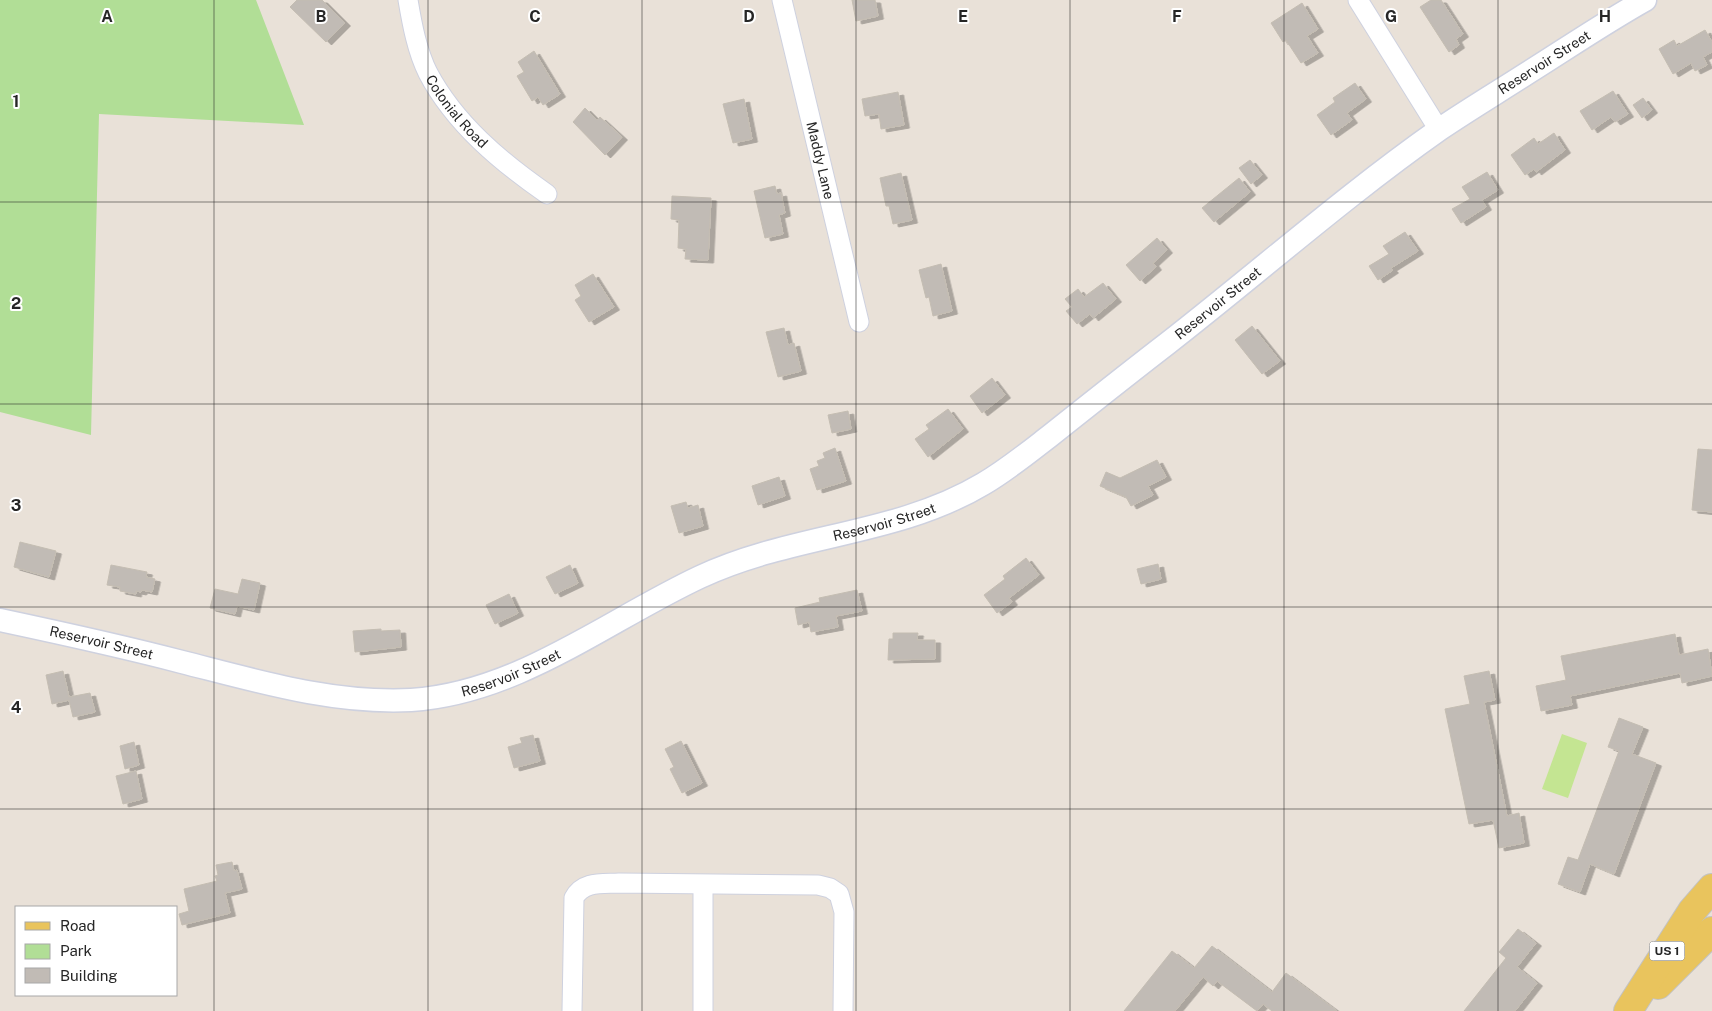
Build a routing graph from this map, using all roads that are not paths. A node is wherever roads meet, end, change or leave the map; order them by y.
1 (408, 0) edge
2 (782, 0) edge
3 (1358, 0) edge
4 (1645, 0) edge
5 (1439, 130) junction
6 (547, 194) dead end
7 (859, 322) dead end
8 (0, 620) edge
9 (703, 886) junction
10 (1712, 888) edge
11 (1712, 931) edge
12 (572, 1011) edge
13 (703, 1011) edge
14 (843, 1011) edge
15 (1628, 1011) edge
16 (1633, 1011) edge

1 - 6 street, Colonial Road
2 - 7 street, Maddy Lane
3 - 5 street
4 - 5 street, Reservoir Street
5 - 8 street, Reservoir Street
9 - 12 street
9 - 13 street
9 - 14 street
10 - 15 main road, US 1
11 - 16 main road, US 1

